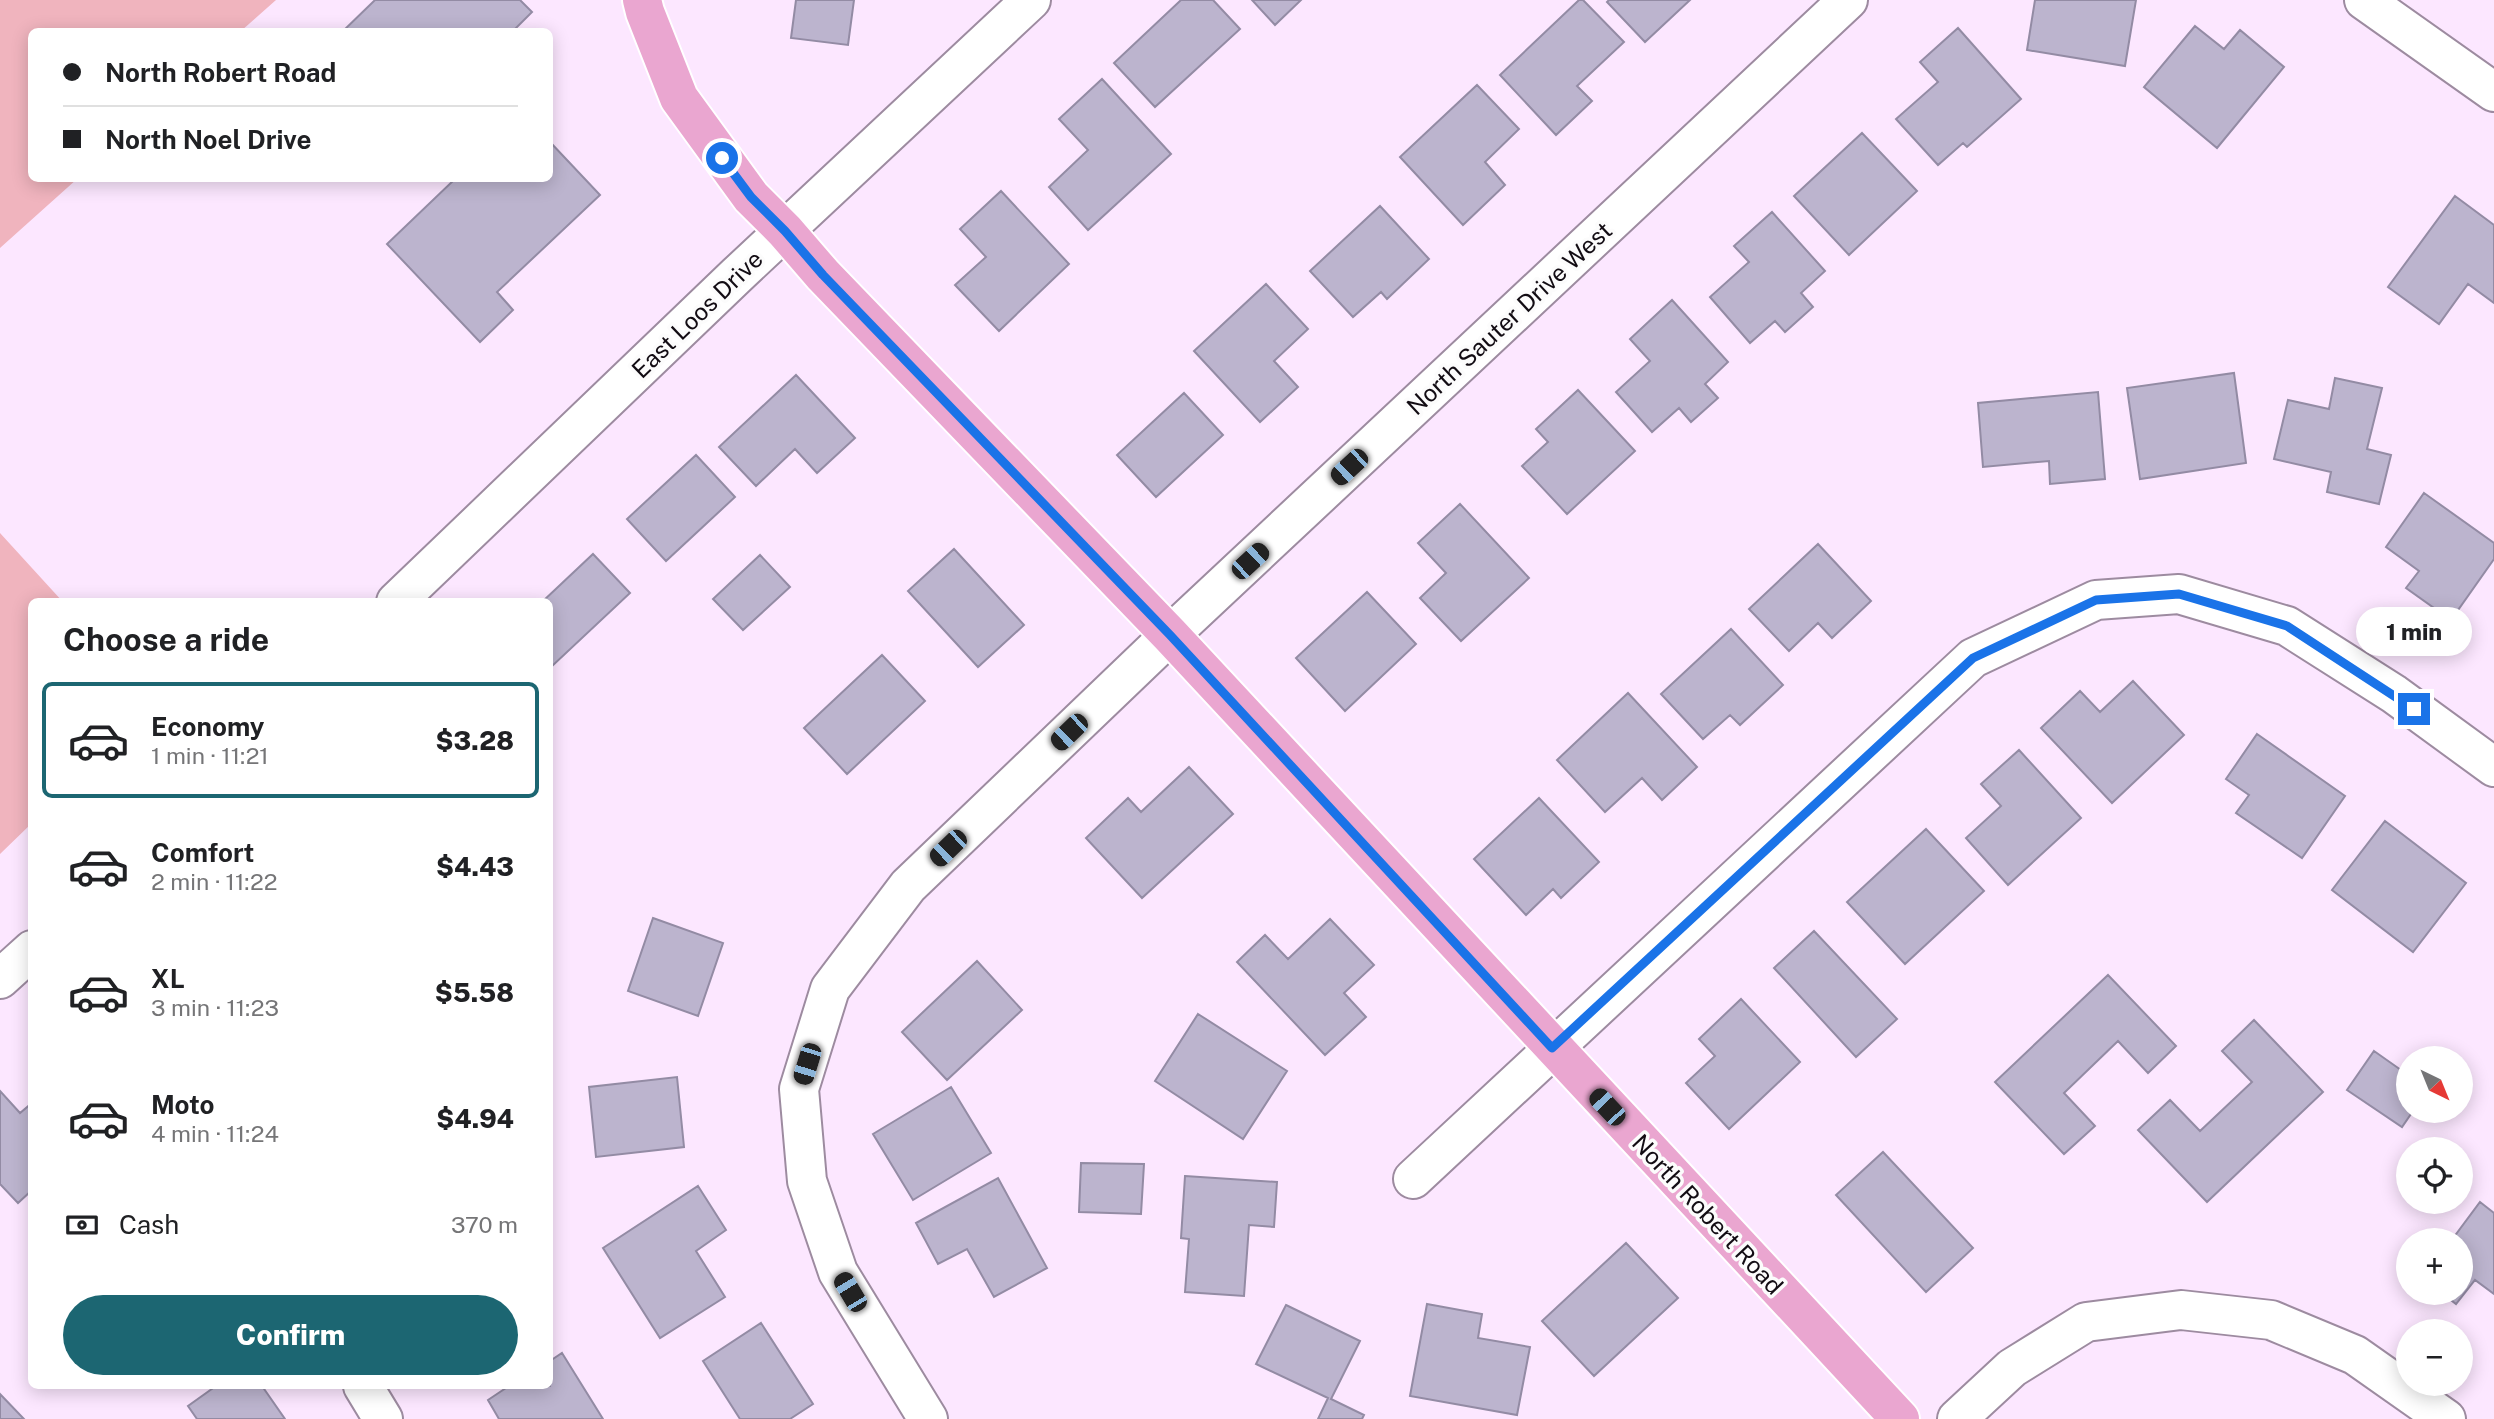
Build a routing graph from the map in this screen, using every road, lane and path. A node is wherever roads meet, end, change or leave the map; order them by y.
1 (642, 0) edge
2 (1031, 0) edge
3 (1848, 0) edge
4 (2364, 0) edge
5 (2494, 92) edge
6 (785, 231) junction
7 (400, 598) edge
8 (1170, 635) junction
9 (2494, 767) edge
10 (28, 956) edge
11 (0, 979) edge
12 (1552, 1048) junction
13 (1413, 1179) dead end
14 (365, 1389) edge
15 (383, 1419) edge
16 (928, 1419) edge
17 (1900, 1419) edge
18 (1957, 1419) edge
19 (2446, 1419) edge

1 - 6 main road, North Robert Road
2 - 6 street, East Loos Drive
3 - 8 street, North Sauter Drive West
4 - 5 street
6 - 7 street, East Loos Drive
6 - 8 main road, North Robert Road
8 - 12 main road, North Robert Road
8 - 16 street, North Sauter Drive West
9 - 12 street
10 - 11 street
12 - 13 street
12 - 17 main road, North Robert Road
14 - 15 street
18 - 19 street

